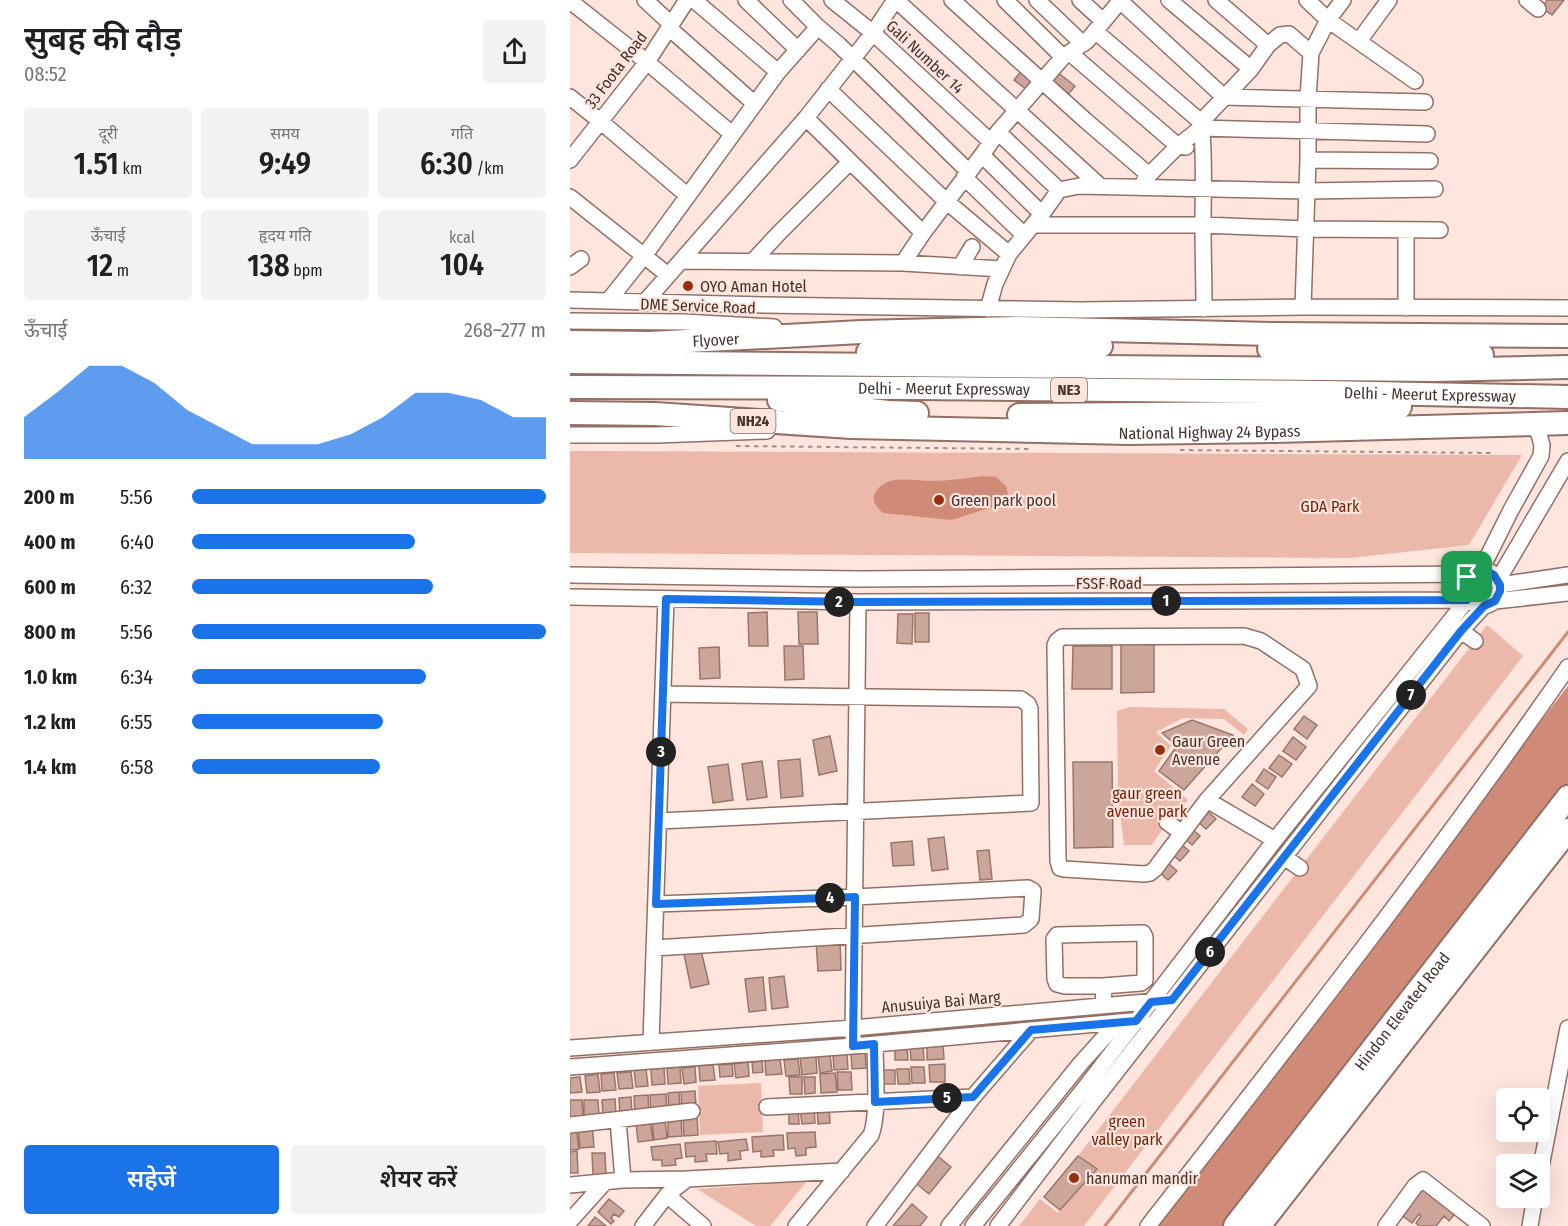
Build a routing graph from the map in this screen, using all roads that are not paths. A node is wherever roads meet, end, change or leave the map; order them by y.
1 (645, 0) edge
2 (687, 0) edge
3 (694, 0) edge
4 (746, 0) edge
5 (791, 0) edge
6 (832, 0) edge
7 (895, 0) edge
8 (952, 0) edge
9 (1005, 0) edge
10 (1037, 0) edge
11 (1080, 0) edge
12 (1120, 0) edge
13 (1169, 0) edge
14 (1216, 0) edge
15 (1307, 0) edge
16 (1343, 0) edge
17 (1389, 0) edge
18 (570, 1) edge
19 (1328, 20) junction
20 (670, 26) junction
21 (1099, 26) junction
22 (818, 27) junction
23 (873, 33) junction
24 (1359, 41) junction
25 (1268, 45) junction
26 (798, 50) junction
27 (1072, 51) junction
28 (1311, 53) junction
29 (853, 58) junction
30 (646, 62) junction
31 (1251, 69) junction
32 (778, 72) junction
33 (1041, 80) junction
34 (1416, 81) dead end
35 (828, 89) junction
36 (570, 97) edge
37 (1224, 97) junction
38 (1308, 98) junction
39 (1425, 102) dead end
40 (755, 104) junction
41 (1016, 110) junction
42 (806, 118) junction
43 (600, 121) junction
44 (1201, 125) junction
45 (1308, 131) junction
46 (732, 134) junction
47 (1427, 134) dead end
48 (990, 143) junction
49 (1178, 146) junction
50 (1203, 147) junction
51 (570, 160) edge
52 (1308, 160) junction
53 (1430, 161) dead end
54 (850, 162) junction
55 (966, 175) junction
56 (1145, 180) junction
57 (1100, 186) junction
58 (1435, 189) dead end
59 (1059, 190) junction
60 (1204, 190) junction
61 (1307, 191) junction
62 (688, 196) junction
63 (570, 197) edge
64 (946, 201) junction
65 (1033, 225) junction
66 (1203, 225) junction
67 (1306, 229) junction
68 (1406, 230) junction
69 (1440, 230) dead end
70 (923, 233) junction
71 (972, 247) dead end
72 (1009, 254) junction
73 (644, 256) junction
74 (681, 261) junction
75 (753, 261) junction
76 (903, 263) junction
77 (960, 267) junction
78 (1002, 269) junction
79 (668, 275) junction
80 (570, 300) edge
81 (609, 300) junction
82 (644, 303) junction
83 (1303, 308) junction
84 (1406, 308) junction
85 (1568, 308) edge
86 (988, 309) junction
87 (1204, 309) junction
88 (570, 321) edge
89 (861, 332) junction
90 (1568, 336) edge
91 (1139, 339) junction
92 (570, 342) edge
93 (570, 362) edge
94 (744, 363) junction
95 (1568, 366) edge
96 (570, 387) edge
97 (659, 387) junction
98 (1510, 397) junction
99 (1568, 398) edge
100 (570, 413) edge
101 (1145, 423) junction
102 (1525, 423) junction
103 (1568, 423) edge
104 (851, 427) junction
105 (570, 435) edge
106 (1568, 461) edge
107 (1476, 572) junction
108 (570, 575) edge
109 (1568, 575) edge
110 (1499, 582) junction
111 (1568, 593) edge
112 (570, 597) edge
113 (666, 599) junction
114 (1467, 600) junction
115 (858, 602) junction
116 (1489, 604) junction
117 (1461, 631) junction
118 (1474, 641) dead end
119 (1568, 668) edge
120 (663, 694) junction
121 (857, 697) junction
122 (1568, 797) edge
123 (1207, 800) junction
124 (856, 812) junction
125 (659, 821) junction
126 (1167, 822) dead end
127 (1568, 830) edge
128 (1182, 833) junction
129 (1275, 840) junction
130 (1284, 857) junction
131 (1299, 868) dead end
132 (855, 897) junction
133 (656, 904) junction
134 (854, 936) junction
135 (654, 948) junction
136 (1103, 986) junction
137 (1172, 1000) junction
138 (1151, 1002) junction
139 (1104, 1006) junction
140 (1157, 1019) junction
141 (1136, 1021) junction
142 (1118, 1022) junction
143 (853, 1028) junction
144 (1568, 1028) edge
145 (1031, 1030) junction
146 (651, 1042) junction
147 (874, 1044) junction
148 (853, 1046) junction
149 (570, 1048) edge
150 (570, 1066) edge
151 (973, 1097) junction
152 (875, 1102) junction
153 (767, 1107) dead end
154 (692, 1111) dead end
155 (618, 1120) junction
156 (570, 1125) edge
157 (1543, 1154) edge
158 (842, 1171) junction
159 (687, 1179) junction
160 (623, 1180) junction
161 (605, 1182) junction
162 (570, 1185) edge
163 (667, 1195) junction
164 (1533, 1208) edge
165 (570, 1221) edge
166 (1390, 1221) edge
167 (1465, 1221) edge
168 (643, 1226) edge
169 (703, 1226) edge
170 (796, 1226) edge
171 (874, 1226) edge
172 (949, 1226) edge
173 (973, 1226) edge
174 (998, 1226) edge
175 (1148, 1226) edge
176 (1235, 1226) edge
177 (1259, 1226) edge
178 (1406, 1226) edge
179 (1482, 1226) edge
180 (1530, 1226) edge

1 - 20 street
2 - 20 street, 33 Foota Road
3 - 32 street
4 - 26 street
5 - 22 street
6 - 23 street, Gali Number 14
7 - 23 street
7 - 41 street
8 - 33 street
9 - 27 street
10 - 27 street
11 - 21 street
12 - 21 street
12 - 37 street
13 - 31 street
14 - 25 street
15 - 19 street
16 - 19 street
17 - 24 street
18 - 30 street
19 - 24 street
19 - 28 street
20 - 30 street, 33 Foota Road
20 - 40 street
21 - 27 street
21 - 44 street
22 - 26 street
22 - 29 street
23 - 29 street
23 - 48 street, Gali Number 14
24 - 34 street
25 - 28 street
25 - 31 street
26 - 32 street
27 - 33 street
27 - 49 street
28 - 38 street
29 - 35 street
29 - 55 street
30 - 43 street, 33 Foota Road
30 - 46 street
31 - 37 street
32 - 40 street
33 - 41 street
33 - 56 street
35 - 42 street
35 - 64 street
36 - 43 street
37 - 38 street
37 - 44 street
38 - 39 street
38 - 45 street
40 - 46 street
41 - 48 street
41 - 57 street
42 - 54 street
42 - 74 street
43 - 51 street, 33 Foota Road
43 - 62 street
44 - 45 street
44 - 49 street
44 - 50 street
45 - 47 street
45 - 52 street
46 - 62 street
48 - 55 street
48 - 59 street, Gali Number 14
48 - 65 street
49 - 50 street
49 - 56 street
50 - 60 street
52 - 53 street
52 - 61 street
54 - 70 street
54 - 75 street
55 - 64 street
55 - 65 street
56 - 57 street
56 - 60 street
57 - 59 street
58 - 61 street
59 - 65 street
60 - 61 street
60 - 66 street
61 - 67 street
62 - 73 street
63 - 73 street
64 - 70 street
64 - 72 street
65 - 66 street
65 - 72 street
66 - 67 street
66 - 87 street
67 - 68 street
67 - 83 street
68 - 69 street
68 - 84 street
70 - 76 street
71 - 77 street
72 - 78 street
73 - 79 street
73 - 81 street
74 - 75 street
74 - 79 street
75 - 76 street
76 - 77 street
77 - 78 street
78 - 86 street
79 - 82 street
80 - 81 street
81 - 82 street
82 - 86 street
83 - 84 street
83 - 87 street
84 - 85 street
86 - 87 street
88 - 89 street, DME Service Road
89 - 91 highway, Flyover
89 - 92 highway, Flyover
90 - 91 highway
91 - 94 highway
91 - 95 highway
93 - 94 highway, Delhi - Meerut Expressway / NE3
94 - 95 highway, Delhi - Meerut Expressway / NE3
96 - 97 highway, Delhi - Meerut Expressway / NE3
97 - 98 highway, Delhi - Meerut Expressway / NE3
97 - 101 highway
98 - 99 highway, Delhi - Meerut Expressway / NE3
98 - 101 highway
100 - 104 highway, NH24
101 - 102 highway, National Highway 24 Bypass
101 - 104 highway, National Highway 24 Bypass
102 - 103 highway, National Highway 24 Bypass
102 - 107 street
104 - 105 street
106 - 110 street
107 - 108 street
107 - 110 street
107 - 114 street
109 - 110 street
110 - 116 street
111 - 116 street
112 - 113 street, FSSF Road
113 - 115 street, FSSF Road
113 - 120 street
114 - 115 street, FSSF Road
114 - 116 street
114 - 129 street
115 - 121 street
116 - 117 street
117 - 118 street
117 - 130 street
119 - 175 street
120 - 121 street
120 - 125 street
121 - 124 street
121 - 124 street
122 - 176 highway, Hindon Elevated Road
123 - 128 street
123 - 128 street
123 - 129 street
124 - 125 street
124 - 132 street
125 - 133 street
126 - 128 street
127 - 177 highway, Hindon Elevated Road
129 - 138 street
130 - 131 street
130 - 137 street
132 - 133 street
132 - 134 street
132 - 134 street
133 - 135 street
134 - 135 street
134 - 143 street
135 - 146 street
136 - 136 street
136 - 139 street
137 - 138 street, Anusuiya Bai Marg
137 - 140 street
138 - 139 street, Anusuiya Bai Marg
138 - 141 street
139 - 143 street, Anusuiya Bai Marg
140 - 141 street
140 - 174 street
141 - 142 street
141 - 173 street
142 - 145 street
142 - 172 street
143 - 146 street, Anusuiya Bai Marg
143 - 148 street
144 - 157 street
145 - 147 street
145 - 151 street
146 - 149 street, Anusuiya Bai Marg
147 - 148 street
147 - 152 street
148 - 150 street
151 - 152 street
151 - 171 street
152 - 153 street
152 - 158 street
154 - 155 street
155 - 156 street
155 - 160 street
158 - 159 street
158 - 170 street
159 - 160 street
159 - 163 street
160 - 161 street
161 - 162 street
161 - 165 street
163 - 168 street
163 - 169 street
164 - 180 street
166 - 167 street
166 - 178 street
167 - 179 street

